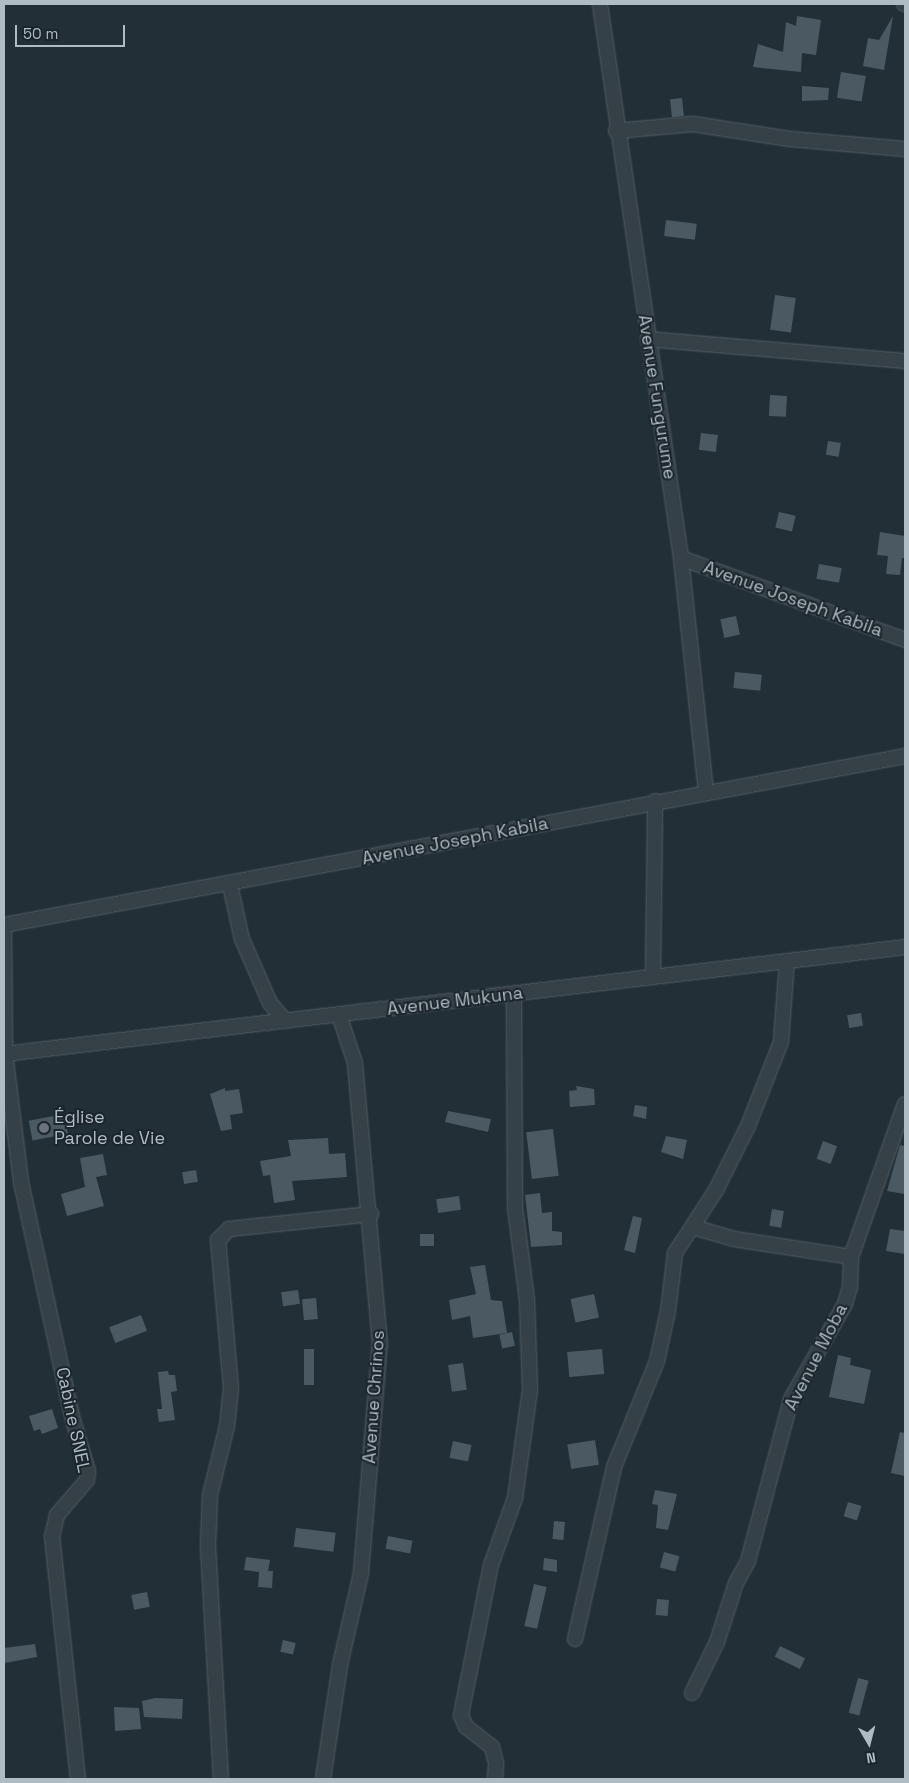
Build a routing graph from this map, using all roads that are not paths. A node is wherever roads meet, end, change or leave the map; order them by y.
1 (600, 4) edge
2 (616, 131) junction
3 (905, 149) edge
4 (648, 339) junction
5 (905, 361) edge
6 (681, 558) junction
7 (905, 640) edge
8 (905, 756) edge
9 (706, 791) junction
10 (655, 801) junction
11 (230, 885) junction
12 (4, 927) edge
13 (905, 947) edge
14 (787, 961) junction
15 (653, 977) junction
16 (514, 994) junction
17 (339, 1015) junction
18 (285, 1021) junction
19 (4, 1054) edge
20 (905, 1104) edge
21 (371, 1214) junction
22 (693, 1227) junction
23 (851, 1258) junction
24 (575, 1639) dead end
25 (692, 1693) dead end
26 (78, 1779) edge
27 (221, 1779) edge
28 (323, 1779) edge
29 (495, 1779) edge

1 - 2 street, Avenue Fungurume
2 - 3 street
2 - 4 street, Avenue Fungurume
4 - 5 street
4 - 6 street, Avenue Fungurume
6 - 7 street, Avenue Joseph Kabila
6 - 9 street, Avenue Fungurume
8 - 9 street, Avenue Joseph Kabila
9 - 10 street, Avenue Joseph Kabila
10 - 11 street, Avenue Joseph Kabila
10 - 15 street
11 - 12 street, Avenue Joseph Kabila
11 - 18 street
12 - 19 street, Cabine SNEL
13 - 14 street, Avenue Mukuna
14 - 15 street, Avenue Mukuna
14 - 22 street
15 - 16 street, Avenue Mukuna
16 - 17 street, Avenue Mukuna
16 - 29 street
17 - 18 street, Avenue Mukuna
17 - 21 street, Avenue Chrinos
18 - 19 street, Avenue Mukuna
19 - 26 street, Cabine SNEL
20 - 23 street, Avenue Moba
21 - 27 street
21 - 28 street, Avenue Chrinos
22 - 23 street
22 - 24 street
23 - 25 street, Avenue Moba

